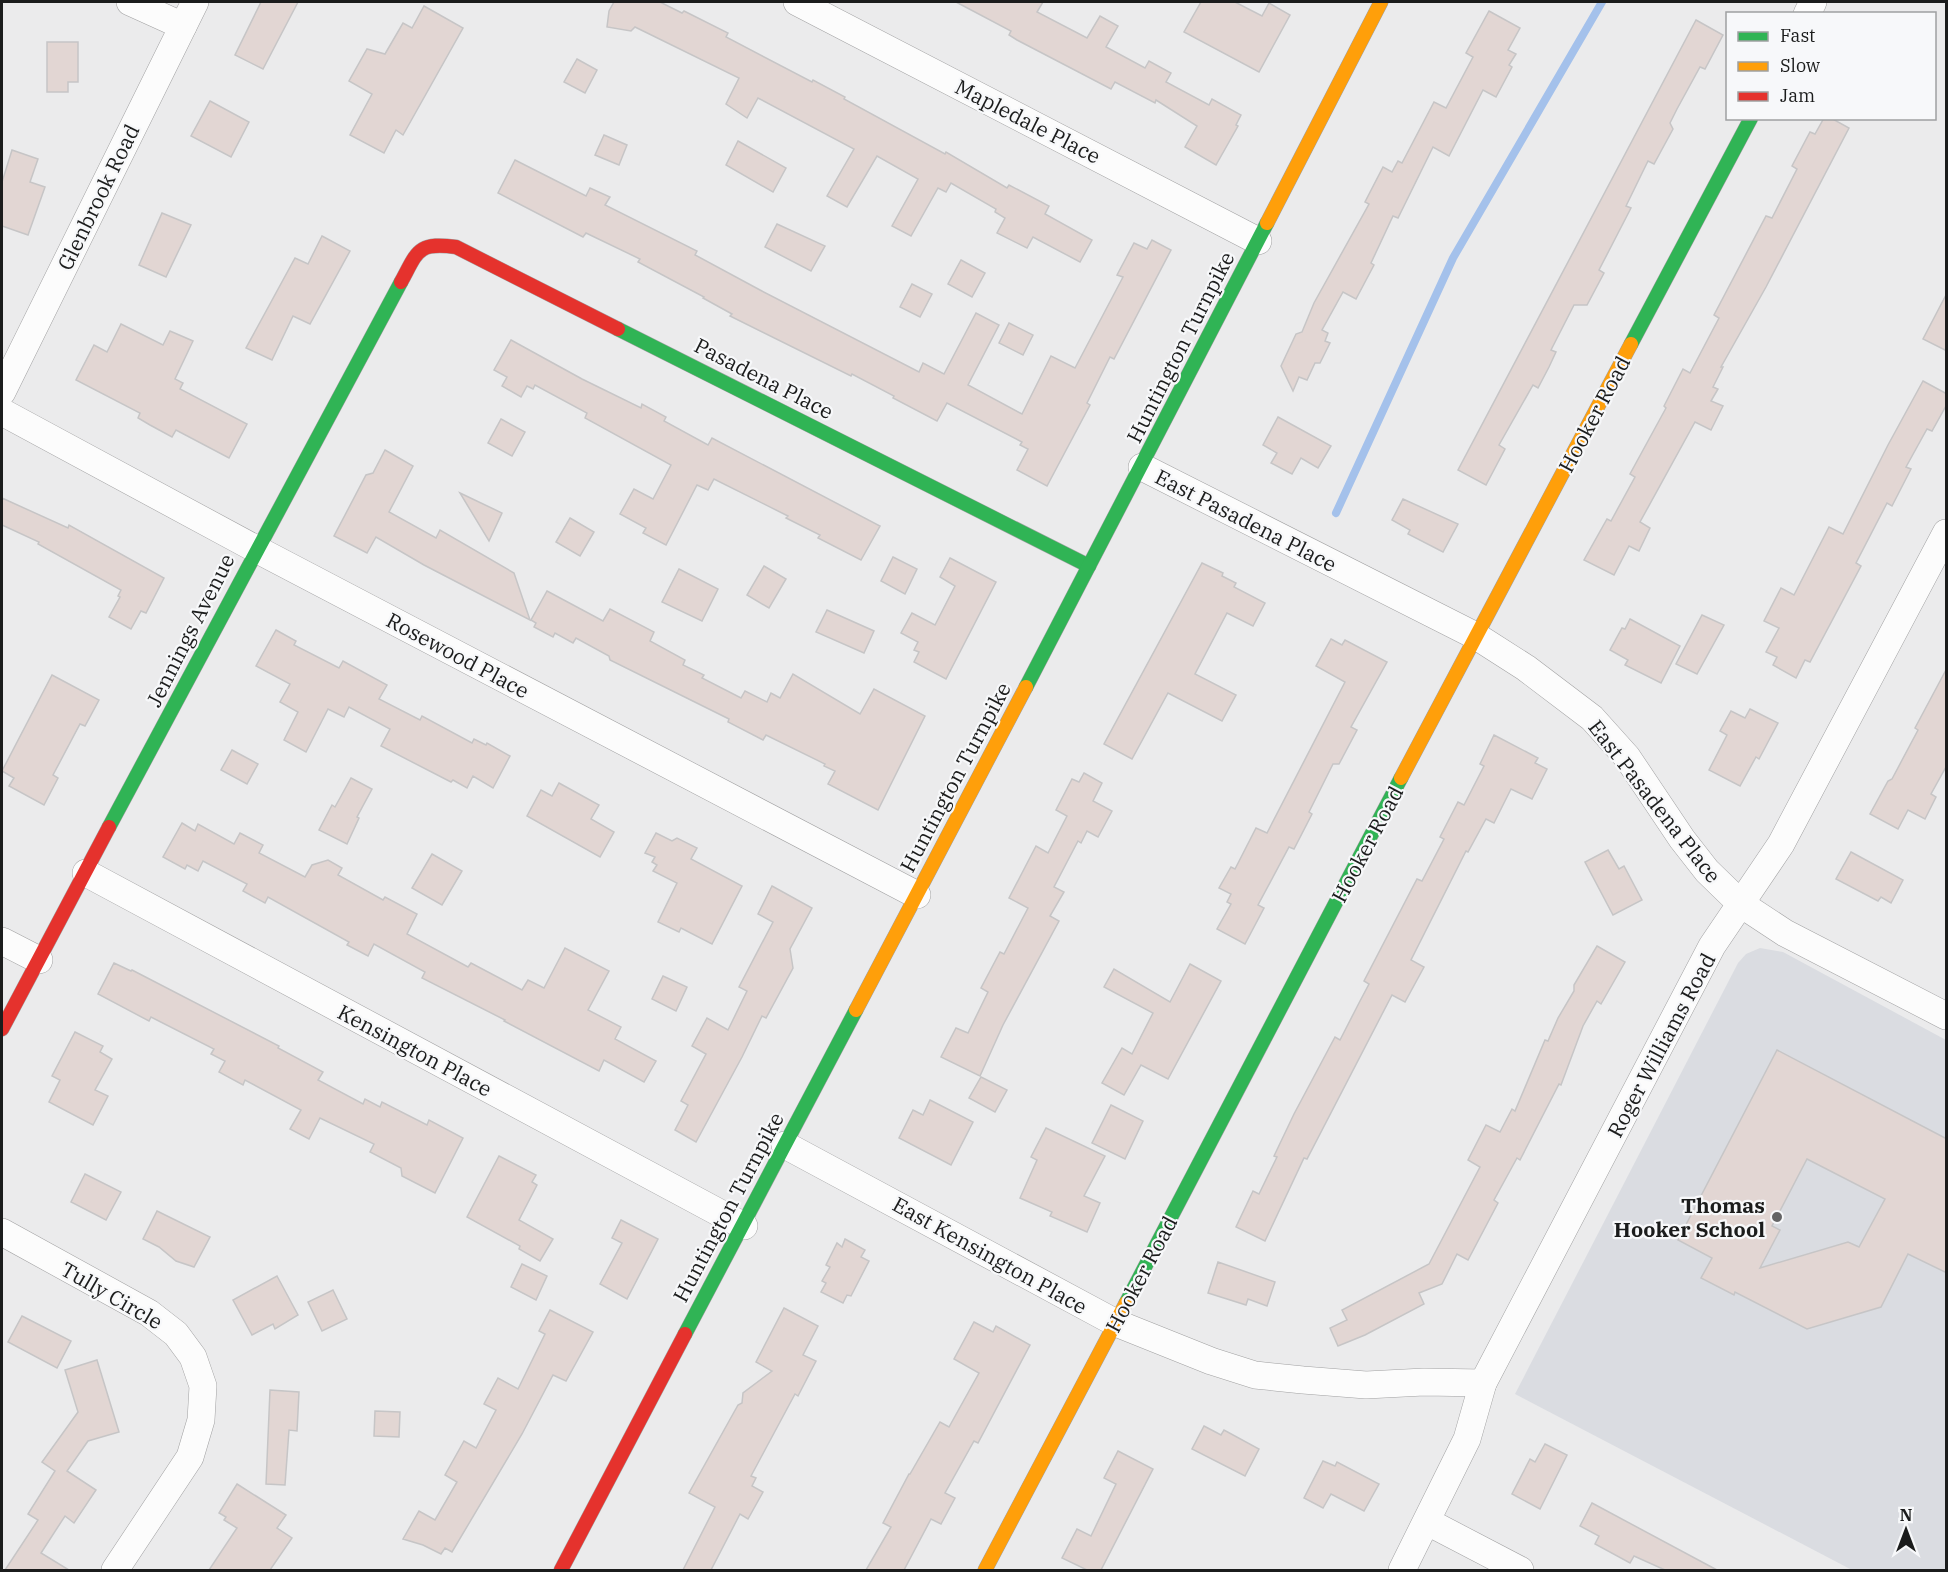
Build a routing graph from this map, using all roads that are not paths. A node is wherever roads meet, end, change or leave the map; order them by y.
1 (130, 2) edge
2 (195, 2) edge
3 (797, 2) edge
4 (1381, 2) edge
5 (183, 26) junction
6 (1750, 120) edge
7 (1258, 241) junction
8 (417, 252) joint
9 (2, 392) edge
10 (2, 412) edge
11 (1142, 467) junction
12 (1947, 533) edge
13 (256, 549) junction
14 (1089, 566) junction
15 (1476, 636) junction
16 (86, 873) junction
17 (916, 895) junction
18 (1741, 904) junction
19 (2, 941) edge
20 (39, 960) junction
21 (1947, 1016) edge
22 (2, 1029) edge
23 (785, 1145) junction
24 (744, 1226) junction
25 (2, 1232) edge
26 (1116, 1323) junction
27 (1483, 1383) junction
28 (1428, 1522) junction
29 (115, 1570) edge
30 (561, 1570) edge
31 (985, 1570) edge
32 (1402, 1570) edge
33 (1520, 1570) edge

1 - 5 street
2 - 5 street, Glenbrook Road
3 - 7 street, Mapledale Place
4 - 7 street, Huntington Turnpike
5 - 9 street, Glenbrook Road
6 - 15 street, Hooker Road
7 - 11 street, Huntington Turnpike
8 - 13 street, Jennings Avenue
8 - 14 street, Pasadena Place
10 - 13 street, Rosewood Place
11 - 14 street, Huntington Turnpike
11 - 15 street, East Pasadena Place
12 - 18 street, Roger Williams Road
13 - 16 street, Jennings Avenue
13 - 17 street, Rosewood Place
14 - 17 street, Huntington Turnpike
15 - 18 street, East Pasadena Place
15 - 26 street, Hooker Road
16 - 20 street, Jennings Avenue
16 - 24 street, Kensington Place
17 - 23 street, Huntington Turnpike
18 - 21 street, East Pasadena Place
18 - 27 street, Roger Williams Road
19 - 20 street
20 - 22 street, Jennings Avenue
23 - 24 street, Huntington Turnpike
23 - 26 street, East Kensington Place
24 - 30 street, Huntington Turnpike
25 - 29 street, Tully Circle
26 - 27 street, East Kensington Place
26 - 31 street, Hooker Road
27 - 28 street, Roger Williams Road
28 - 32 street, Roger Williams Road
28 - 33 street

